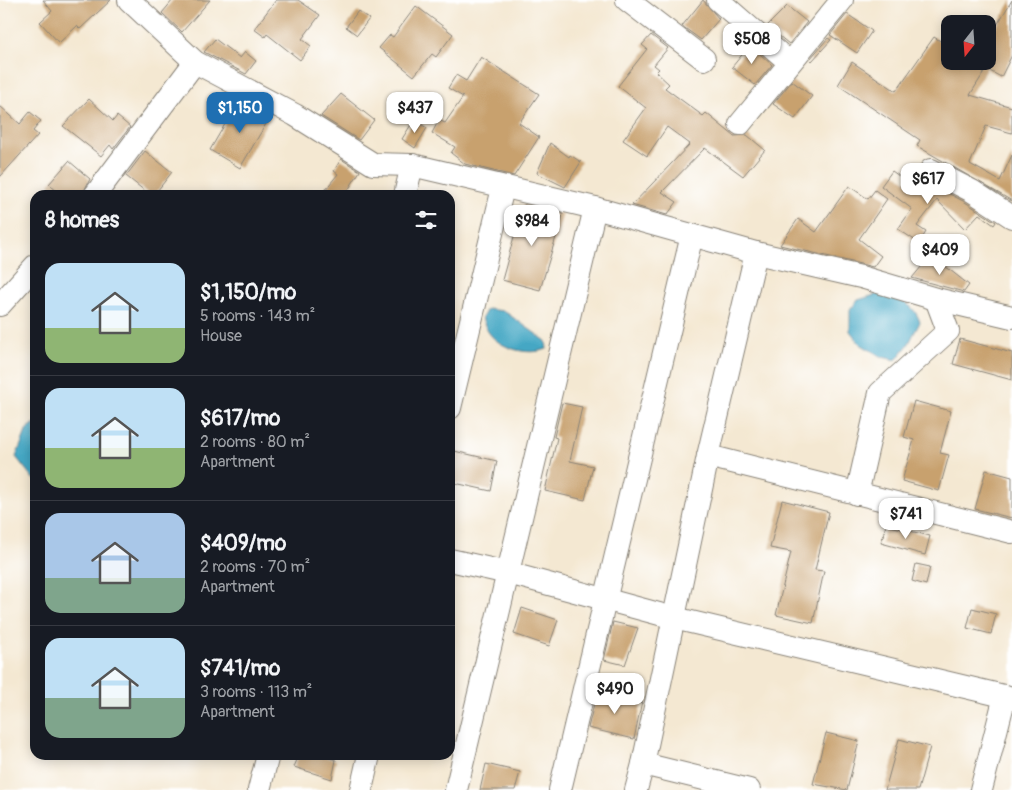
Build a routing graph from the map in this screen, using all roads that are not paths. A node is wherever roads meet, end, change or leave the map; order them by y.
1 (129, 0) edge
2 (627, 0) edge
3 (718, 0) edge
4 (842, 0) edge
5 (704, 59) dead end
6 (195, 62) junction
7 (789, 62) junction
8 (740, 124) dead end
9 (412, 165) junction
10 (931, 170) dead end
11 (503, 188) junction
12 (99, 190) edge
13 (406, 190) edge
14 (595, 208) junction
15 (1012, 216) edge
16 (692, 235) junction
17 (756, 253) junction
18 (30, 272) edge
19 (936, 299) junction
20 (0, 305) edge
21 (1012, 317) edge
22 (455, 387) edge
23 (708, 456) junction
24 (856, 494) junction
25 (1012, 532) edge
26 (455, 561) edge
27 (508, 573) junction
28 (605, 600) junction
29 (674, 618) junction
30 (1008, 697) edge
31 (267, 760) edge
32 (368, 760) edge
33 (644, 764) junction
34 (260, 790) edge
35 (361, 790) edge
36 (456, 790) edge
37 (560, 790) edge
38 (636, 790) edge
39 (749, 790) edge
40 (981, 790) edge

1 - 6 street
2 - 5 street
3 - 7 street
4 - 7 street
6 - 9 street
6 - 12 street
7 - 8 street
9 - 11 street
9 - 13 street
10 - 15 street
11 - 14 street
11 - 22 street
14 - 16 street
14 - 27 street
16 - 17 street
16 - 28 street
17 - 19 street
17 - 23 street
18 - 20 street
19 - 21 street
19 - 24 street
23 - 24 street
23 - 29 street
24 - 25 street
26 - 27 street
27 - 28 street
27 - 36 street
28 - 29 street
28 - 37 street
29 - 30 street
29 - 33 street
30 - 40 street
31 - 34 street
32 - 35 street
33 - 38 street
33 - 39 street

